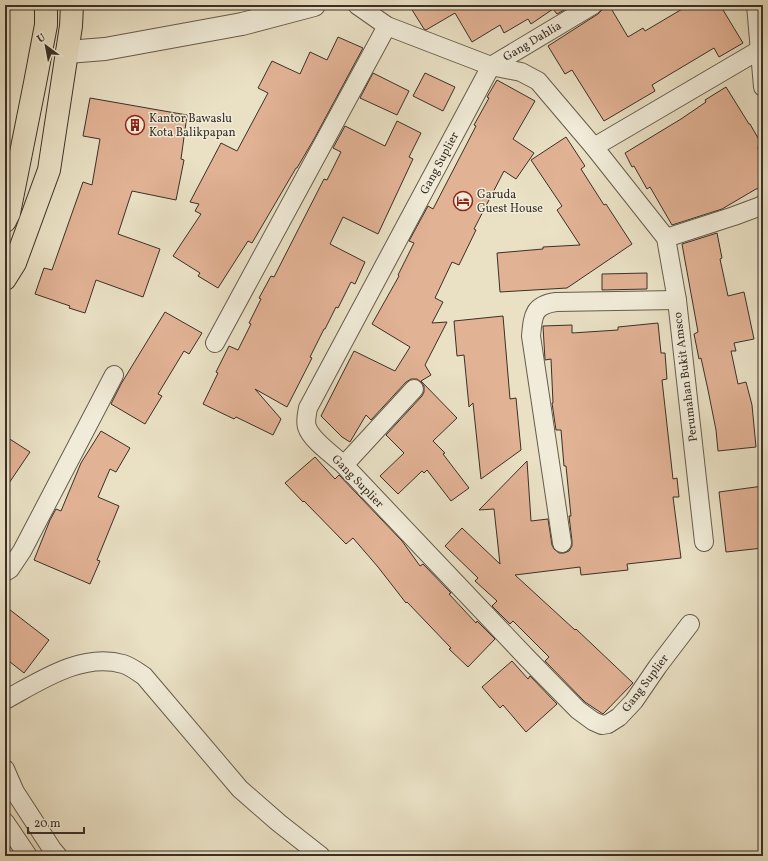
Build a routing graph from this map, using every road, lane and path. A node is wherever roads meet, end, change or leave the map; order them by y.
1 (46, 5) edge
2 (72, 5) edge
3 (314, 5) edge
4 (357, 5) edge
5 (593, 5) edge
6 (756, 5) edge
7 (387, 26) junction
8 (760, 49) junction
9 (41, 51) junction
10 (67, 52) junction
11 (491, 66) junction
12 (763, 86) edge
13 (594, 147) junction
14 (763, 204) edge
15 (5, 221) edge
16 (666, 238) junction
17 (5, 279) edge
18 (677, 300) junction
19 (215, 343) dead end
20 (114, 374) dead end
21 (414, 389) dead end
22 (344, 465) junction
23 (704, 542) dead end
24 (562, 543) dead end
25 (5, 572) edge
26 (690, 624) dead end
27 (5, 700) edge
28 (5, 769) edge
29 (5, 822) edge
30 (28, 856) edge
31 (58, 856) edge
32 (321, 856) edge

1 - 9 main road
2 - 10 main road
3 - 10 street
4 - 7 street
5 - 11 street, Gang Dahlia
6 - 8 street
7 - 11 street
7 - 19 street
8 - 12 street
8 - 13 street
9 - 10 main road
9 - 15 main road
10 - 17 main road
11 - 13 street
11 - 22 street, Gang Suplier
13 - 16 street
14 - 16 street
16 - 18 street
18 - 23 street, Perumahan Bukit Amsco
18 - 24 street, Perumahan Bukit Amsco
20 - 25 street
21 - 22 street
22 - 26 street, Gang Suplier
27 - 32 street
28 - 31 street
29 - 30 street

